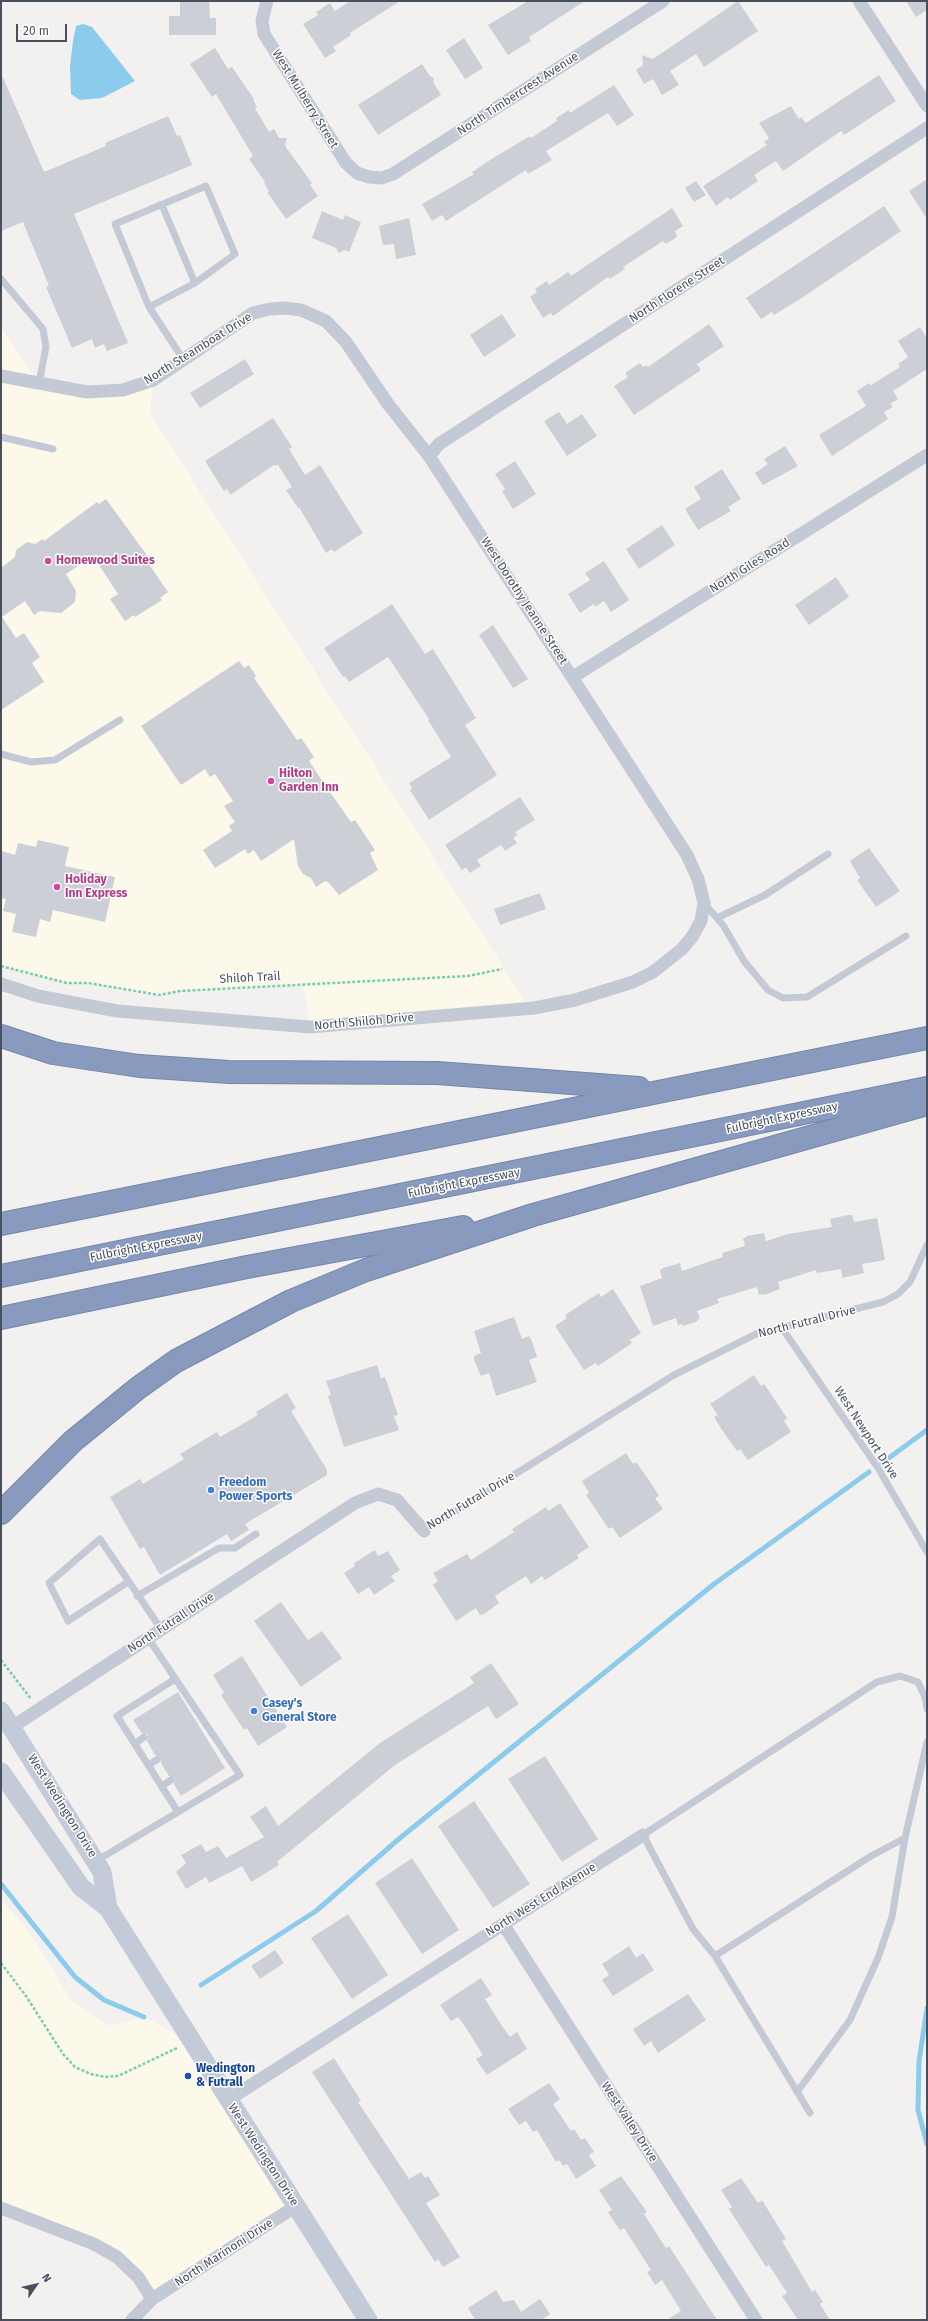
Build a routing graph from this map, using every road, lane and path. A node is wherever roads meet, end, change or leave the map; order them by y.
1 (663, 1) edge
2 (859, 1) edge
3 (265, 4) edge
4 (927, 106) edge
5 (927, 128) edge
6 (369, 178) joint
7 (162, 205) junction
8 (1, 279) edge
9 (195, 283) junction
10 (149, 307) junction
11 (301, 310) joint
12 (183, 359) junction
13 (1, 376) edge
14 (39, 383) junction
15 (1, 437) edge
16 (53, 449) dead end
17 (927, 454) edge
18 (429, 456) junction
19 (573, 677) junction
20 (120, 720) dead end
21 (1, 754) edge
22 (828, 854) dead end
23 (704, 903) junction
24 (717, 918) junction
25 (701, 921) joint
26 (906, 936) dead end
27 (1, 966) edge
28 (502, 969) dead end
29 (1, 984) edge
30 (1, 1036) edge
31 (927, 1038) edge
32 (927, 1088) edge
33 (667, 1090) junction
34 (927, 1104) edge
35 (533, 1215) junction
36 (1, 1224) edge
37 (927, 1245) edge
38 (1, 1276) edge
39 (1, 1318) edge
40 (782, 1328) junction
41 (1, 1513) edge
42 (424, 1531) joint
43 (256, 1534) dead end
44 (927, 1552) edge
45 (128, 1582) junction
46 (137, 1596) junction
47 (161, 1629) junction
48 (148, 1638) junction
49 (1, 1660) edge
50 (175, 1678) junction
51 (39, 1708) junction
52 (927, 1709) edge
53 (1, 1711) edge
54 (6, 1730) edge
55 (144, 1737) dead end
56 (927, 1742) edge
57 (135, 1744) junction
58 (158, 1759) dead end
59 (148, 1765) junction
60 (1, 1772) edge
61 (171, 1780) dead end
62 (162, 1786) junction
63 (178, 1812) junction
64 (643, 1835) junction
65 (905, 1838) junction
66 (96, 1861) junction
67 (108, 1908) junction
68 (503, 1924) junction
69 (716, 1956) junction
70 (1, 1963) edge
71 (191, 2042) junction
72 (797, 2092) junction
73 (228, 2100) junction
74 (810, 2113) dead end
75 (296, 2206) junction
76 (1, 2208) edge
77 (152, 2299) junction
78 (132, 2320) edge
79 (368, 2320) edge
80 (756, 2320) edge

1 - 6 street, North Timbercrest Avenue
2 - 4 street
3 - 6 street, West Mulberry Street
5 - 18 street, North Florene Street
7 - 9 lane
7 - 9 lane
7 - 10 lane
8 - 14 lane
9 - 10 lane
10 - 12 lane
11 - 12 street, North Steamboat Drive
11 - 18 street, West Dorothy Jeanne Street
12 - 14 street, North Steamboat Drive
13 - 14 street, North Steamboat Drive
15 - 16 lane
17 - 19 street, North Giles Road
18 - 19 street, West Dorothy Jeanne Street
19 - 23 street, West Dorothy Jeanne Street
20 - 21 lane
22 - 24 lane
23 - 24 lane
23 - 25 street, West Dorothy Jeanne Street
24 - 26 lane
25 - 29 street, North Shiloh Drive
27 - 28 path, Shiloh Trail
30 - 33 highway
31 - 33 highway
32 - 38 highway, Fulbright Expressway
33 - 36 highway
34 - 35 highway
35 - 39 highway
35 - 41 highway
37 - 40 lane, North Futrall Drive
40 - 42 lane, North Futrall Drive
40 - 44 lane, West Newport Drive
42 - 47 street, North Futrall Drive
43 - 46 lane
45 - 45 lane
45 - 46 lane
46 - 47 lane
47 - 48 street, North Futrall Drive
48 - 50 lane
48 - 51 street, North Futrall Drive
49 - 51 path
50 - 57 lane
50 - 63 lane
51 - 54 street, North Futrall Drive
52 - 64 lane, North West End Avenue
53 - 54 main road, West Wedington Drive
54 - 66 main road, West Wedington Drive
55 - 57 lane
56 - 65 lane
57 - 59 lane
58 - 59 lane
59 - 62 lane
60 - 67 main road, West Wedington Drive
61 - 62 lane
62 - 63 lane
63 - 66 lane
64 - 68 street, North West End Avenue
64 - 69 lane
65 - 69 lane
65 - 72 lane
66 - 67 main road, West Wedington Drive
67 - 71 main road, West Wedington Drive
68 - 73 street, North West End Avenue
68 - 80 street, West Valley Drive
69 - 72 lane
70 - 71 path
71 - 73 main road, West Wedington Drive
72 - 74 lane
73 - 75 main road, West Wedington Drive
75 - 77 street, North Marinoni Drive
75 - 79 main road, West Wedington Drive
76 - 77 street
77 - 78 street, North Marinoni Drive

